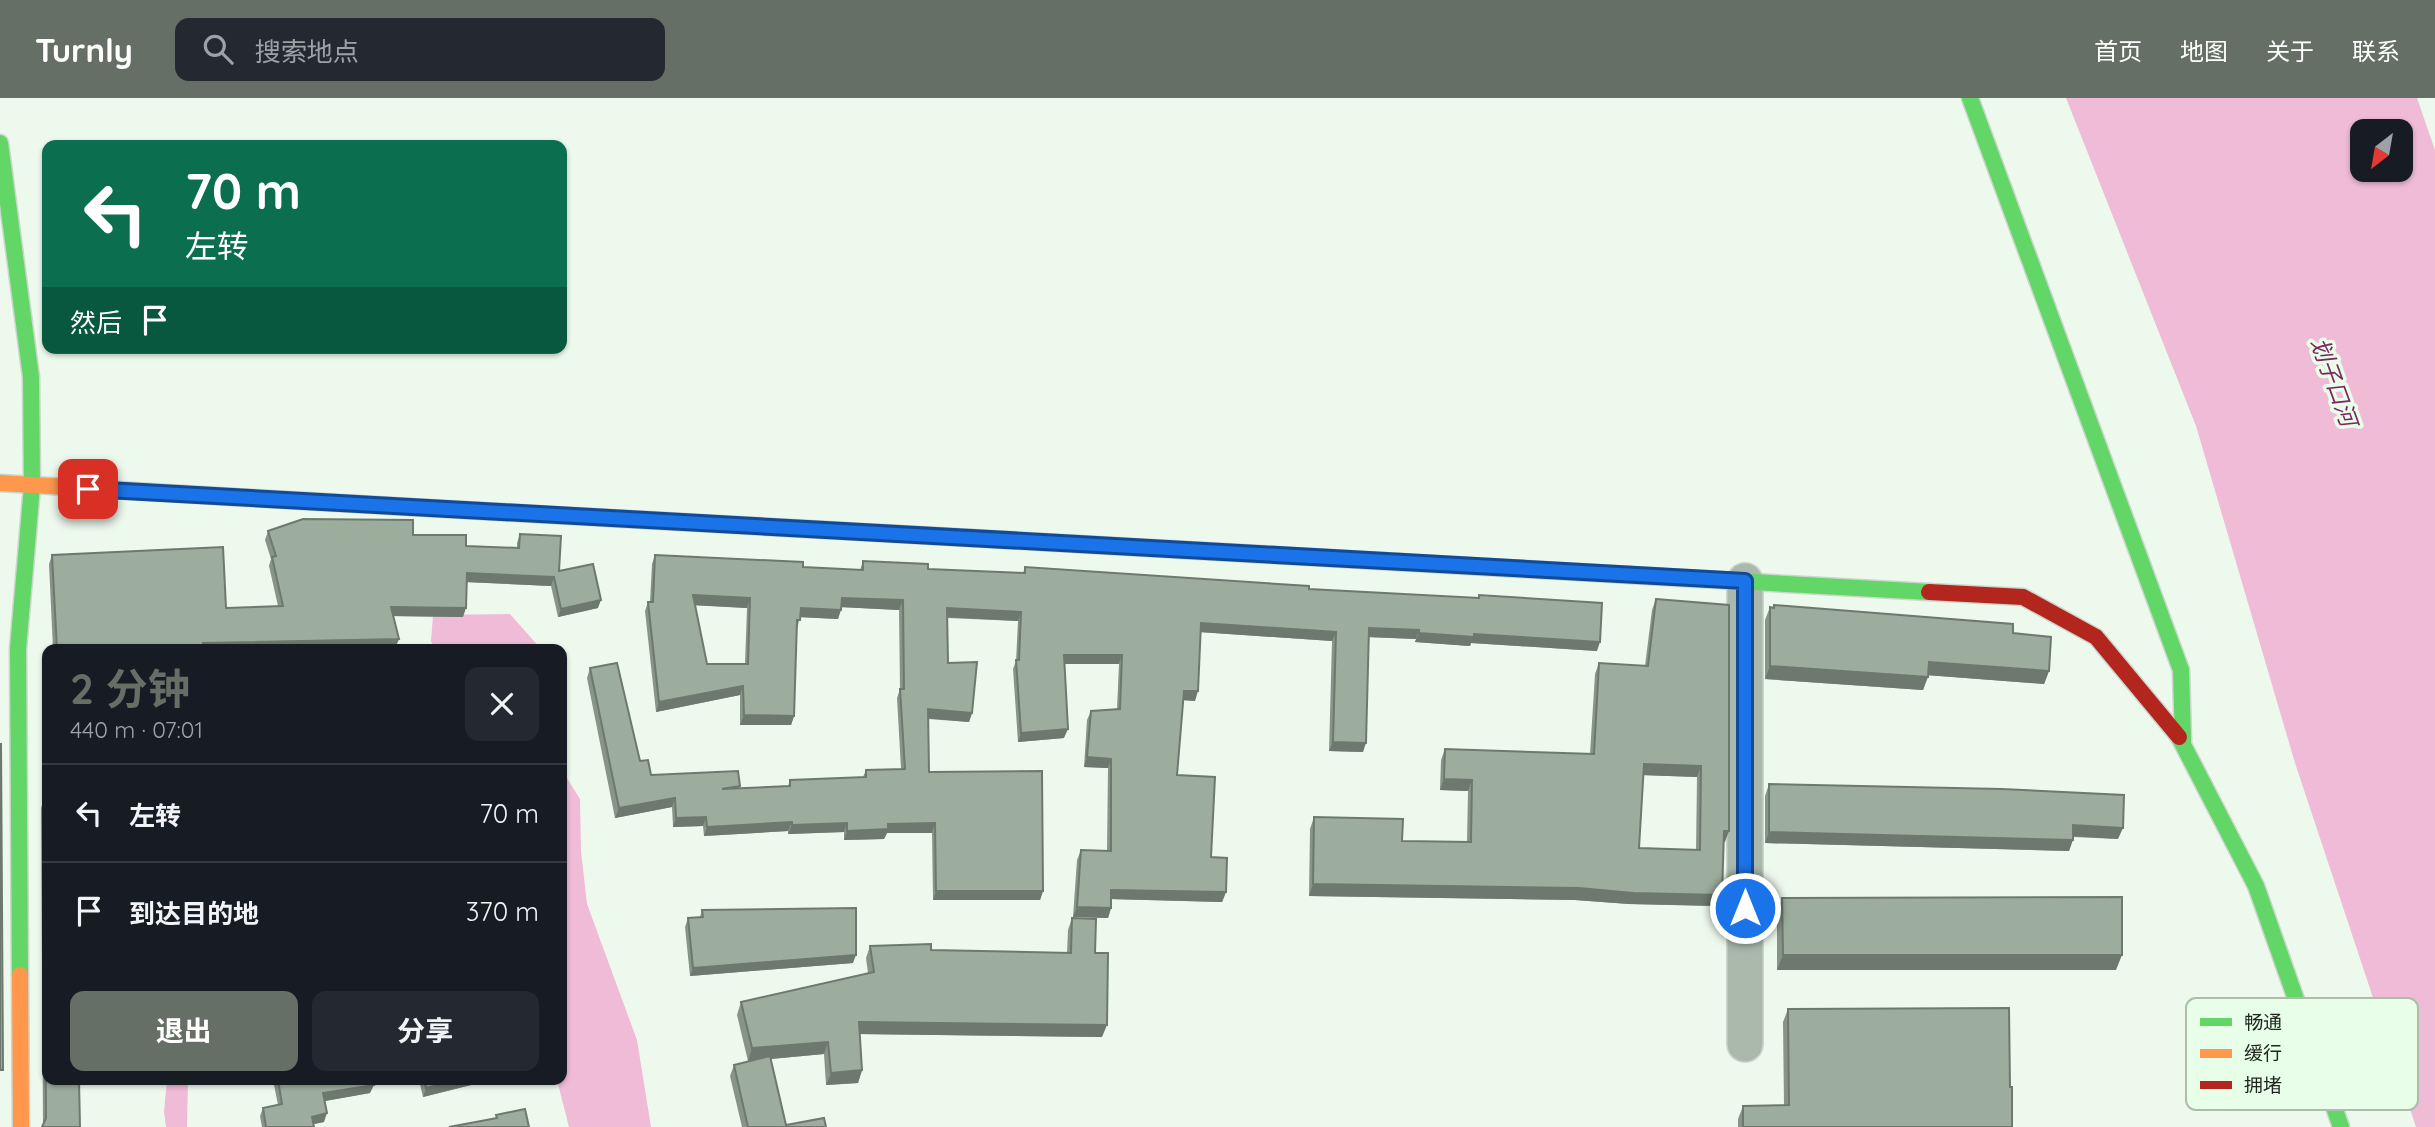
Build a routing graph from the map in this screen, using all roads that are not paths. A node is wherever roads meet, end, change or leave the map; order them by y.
1 (1970, 98) edge
2 (0, 143) edge
3 (0, 483) edge
4 (32, 486) junction
5 (1745, 581) junction
6 (2183, 741) junction
7 (2296, 998) edge
8 (1745, 1044) dead end
9 (2335, 1110) edge
10 (21, 1127) edge
11 (2341, 1127) edge

1 - 6 main road
2 - 4 main road
3 - 4 main road
4 - 5 main road
4 - 10 main road
5 - 6 main road
5 - 8 street
6 - 7 main road
9 - 11 main road

